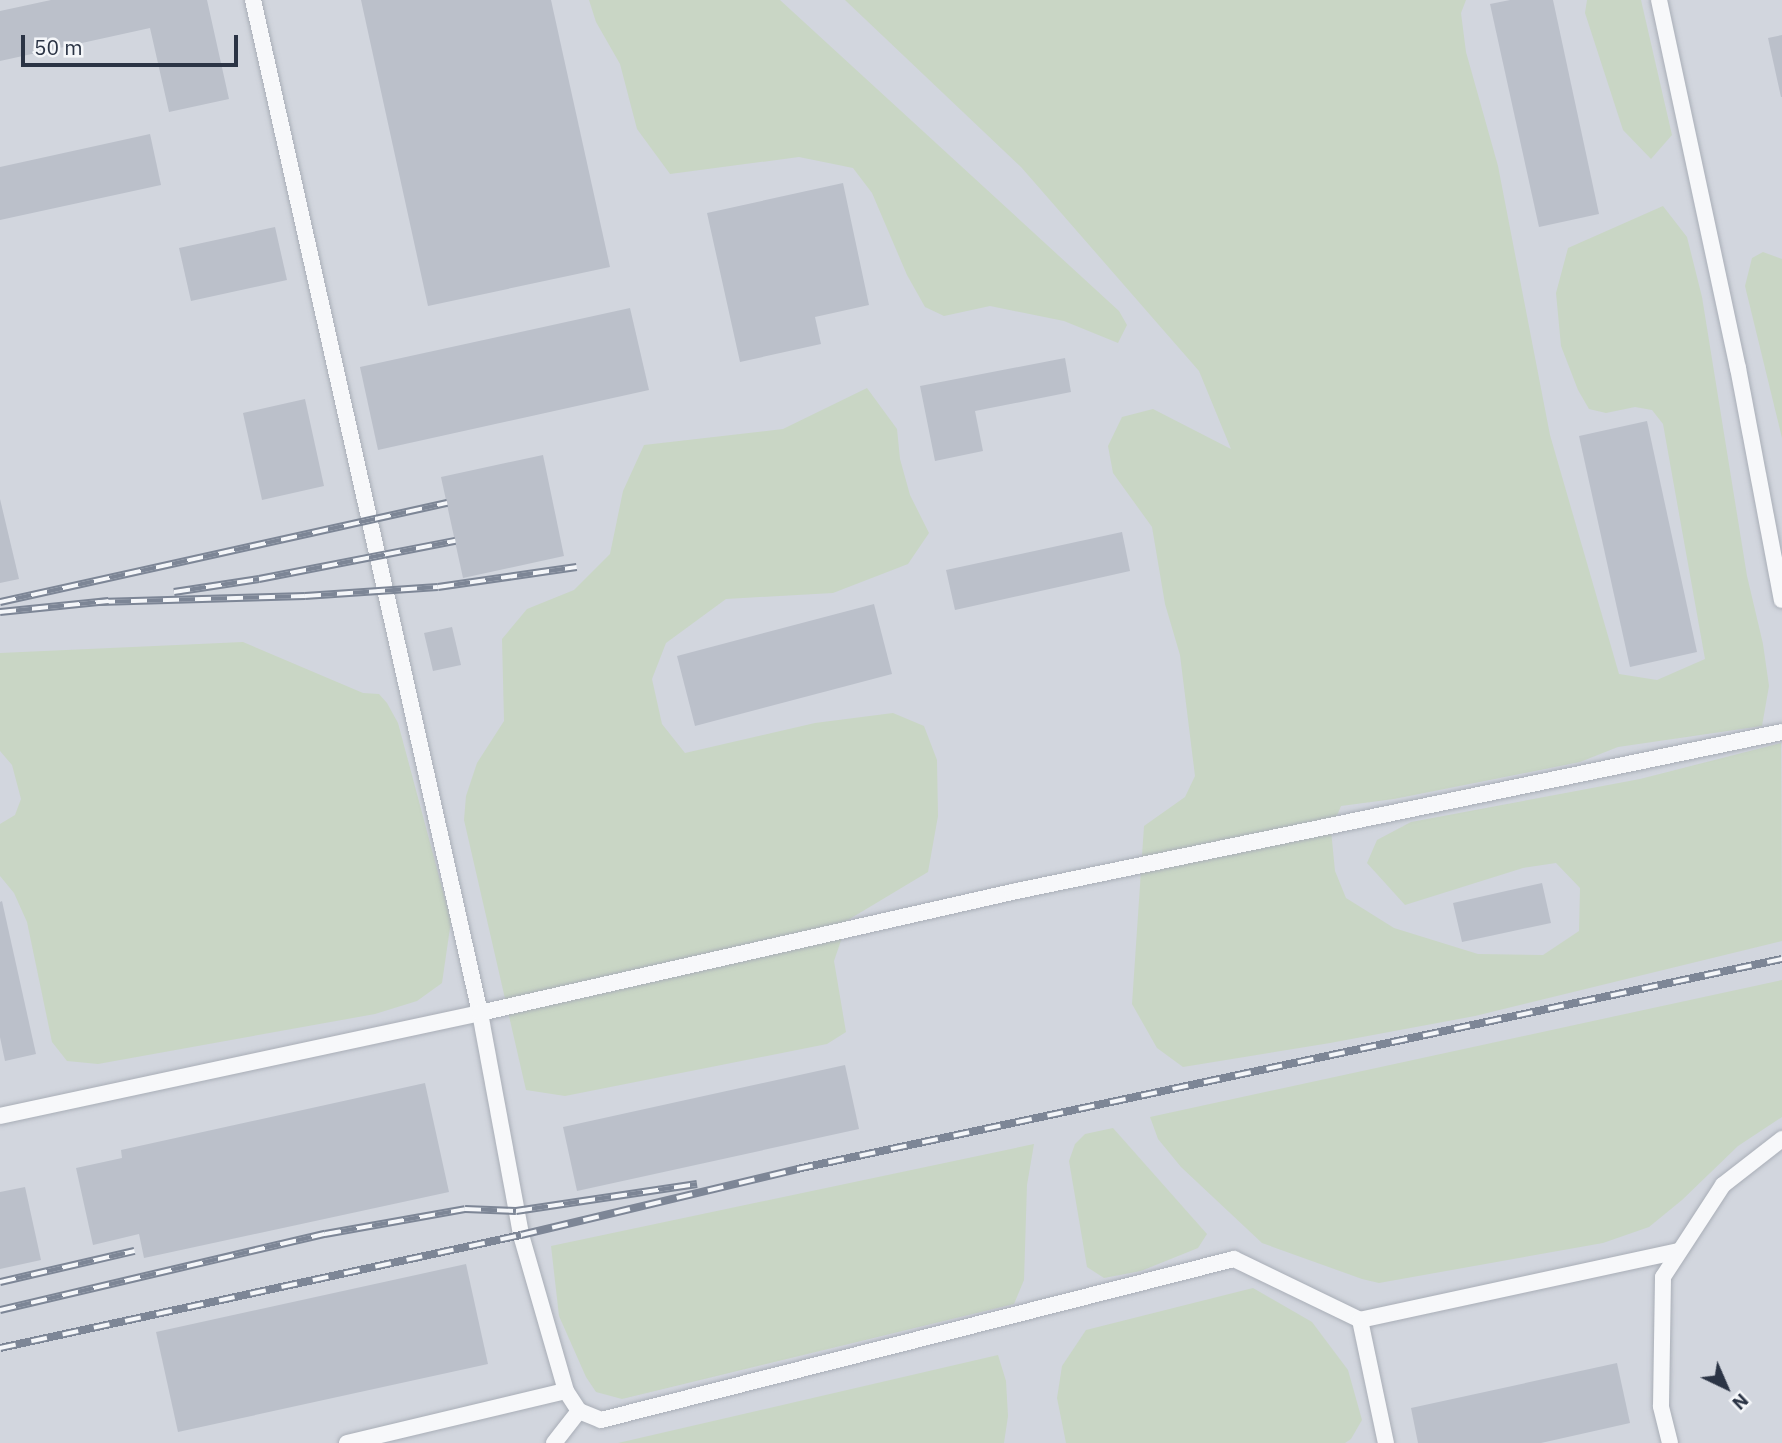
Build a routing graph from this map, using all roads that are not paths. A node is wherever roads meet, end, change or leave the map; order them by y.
1 (253, 0) edge
2 (1659, 0) edge
3 (1782, 600) edge
4 (1782, 732) edge
5 (480, 1013) junction
6 (0, 1116) edge
7 (1782, 1139) edge
8 (1679, 1251) junction
9 (1360, 1320) junction
10 (566, 1391) junction
11 (579, 1411) junction
12 (347, 1443) edge
13 (554, 1443) edge
14 (1386, 1443) edge
15 (1670, 1443) edge

1 - 5 lane
2 - 3 lane
4 - 5 lane
5 - 6 lane
5 - 10 lane
7 - 8 lane
8 - 9 lane
8 - 15 lane
9 - 11 lane
9 - 14 lane
10 - 11 lane
10 - 12 lane
11 - 13 lane

